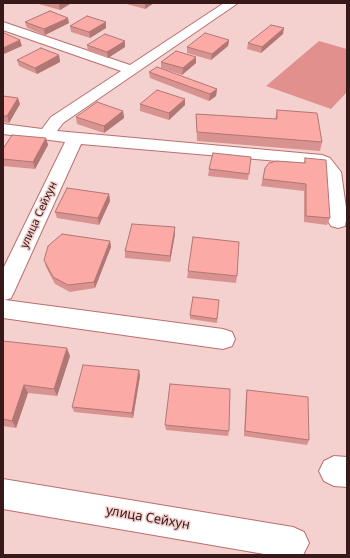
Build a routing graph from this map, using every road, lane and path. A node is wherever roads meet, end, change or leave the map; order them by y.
1 (232, 3) edge
2 (3, 26) edge
3 (132, 70) junction
4 (3, 129) edge
5 (47, 134) junction
6 (76, 138) junction
7 (338, 221) dead end
8 (3, 292) edge
9 (3, 309) edge
10 (223, 339) dead end
11 (3, 494) edge
12 (293, 543) dead end

1 - 3 street
2 - 3 street
3 - 5 street
4 - 5 street
5 - 6 street
6 - 7 street
6 - 8 street, улица Сейхун
9 - 10 street
11 - 12 street, улица Сейхун

